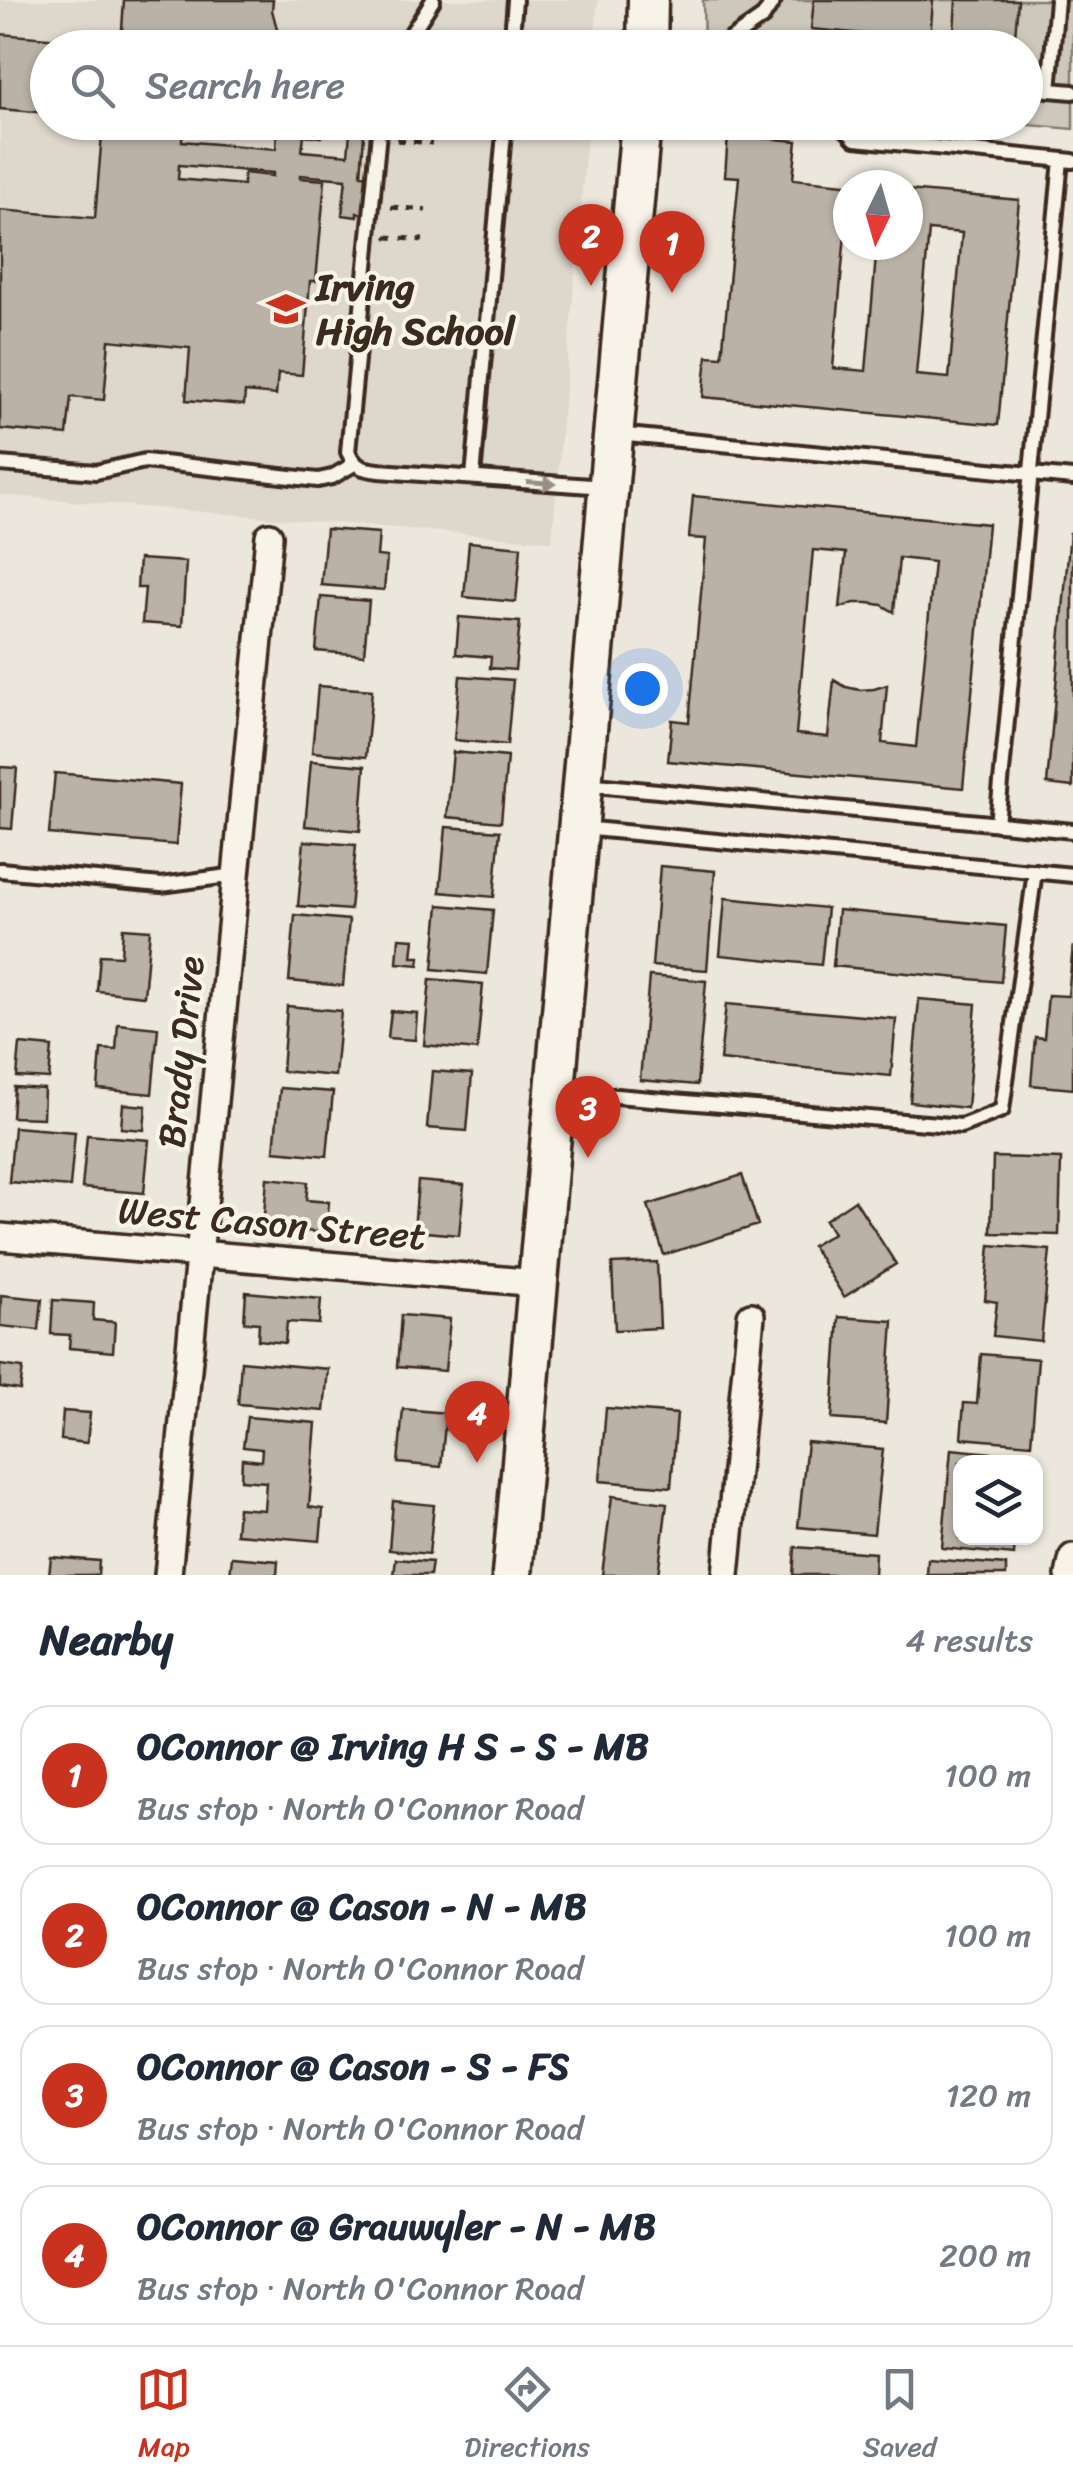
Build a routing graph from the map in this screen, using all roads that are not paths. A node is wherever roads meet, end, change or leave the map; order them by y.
1 (434, 0) edge
2 (516, 0) edge
3 (648, 0) edge
4 (774, 0) edge
5 (1057, 0) edge
6 (414, 30) edge
7 (513, 30) edge
8 (647, 30) edge
9 (744, 30) edge
10 (1043, 89) edge
11 (1049, 90) junction
12 (1073, 92) edge
13 (378, 140) edge
14 (503, 140) edge
15 (639, 140) edge
16 (865, 140) edge
17 (1067, 160) edge
18 (614, 434) junction
19 (0, 464) edge
20 (354, 464) junction
21 (1030, 474) junction
22 (473, 478) junction
23 (1073, 478) edge
24 (610, 487) junction
25 (269, 536) dead end
26 (583, 784) junction
27 (996, 824) junction
28 (579, 828) junction
29 (1073, 831) edge
30 (0, 870) edge
31 (1035, 871) junction
32 (236, 874) junction
33 (1073, 875) edge
34 (556, 1090) junction
35 (0, 1237) edge
36 (199, 1256) junction
37 (538, 1283) junction
38 (751, 1316) dead end
39 (1073, 1557) edge
40 (168, 1575) edge
41 (512, 1575) edge
42 (726, 1575) edge
43 (1069, 1575) edge

1 - 6 lane
2 - 7 lane
3 - 8 main road
4 - 9 lane
5 - 11 lane
10 - 11 lane
11 - 12 lane
13 - 20 lane
14 - 22 lane
15 - 18 main road
16 - 17 lane
17 - 21 lane
18 - 21 lane
18 - 24 main road
19 - 20 lane
20 - 22 lane
21 - 23 lane
21 - 27 lane
22 -> 24 lane
24 - 26 main road
25 - 32 street, Brady Drive
26 - 27 lane
26 - 28 main road
27 - 29 lane
28 - 31 lane
28 - 34 main road
30 - 32 lane
31 - 33 lane
31 - 34 lane
32 - 36 street, Brady Drive
34 - 37 main road
35 - 36 street, West Cason Street
36 - 37 street, West Cason Street
36 - 40 street, Brady Drive
37 - 41 main road
38 - 42 street
39 - 43 street

